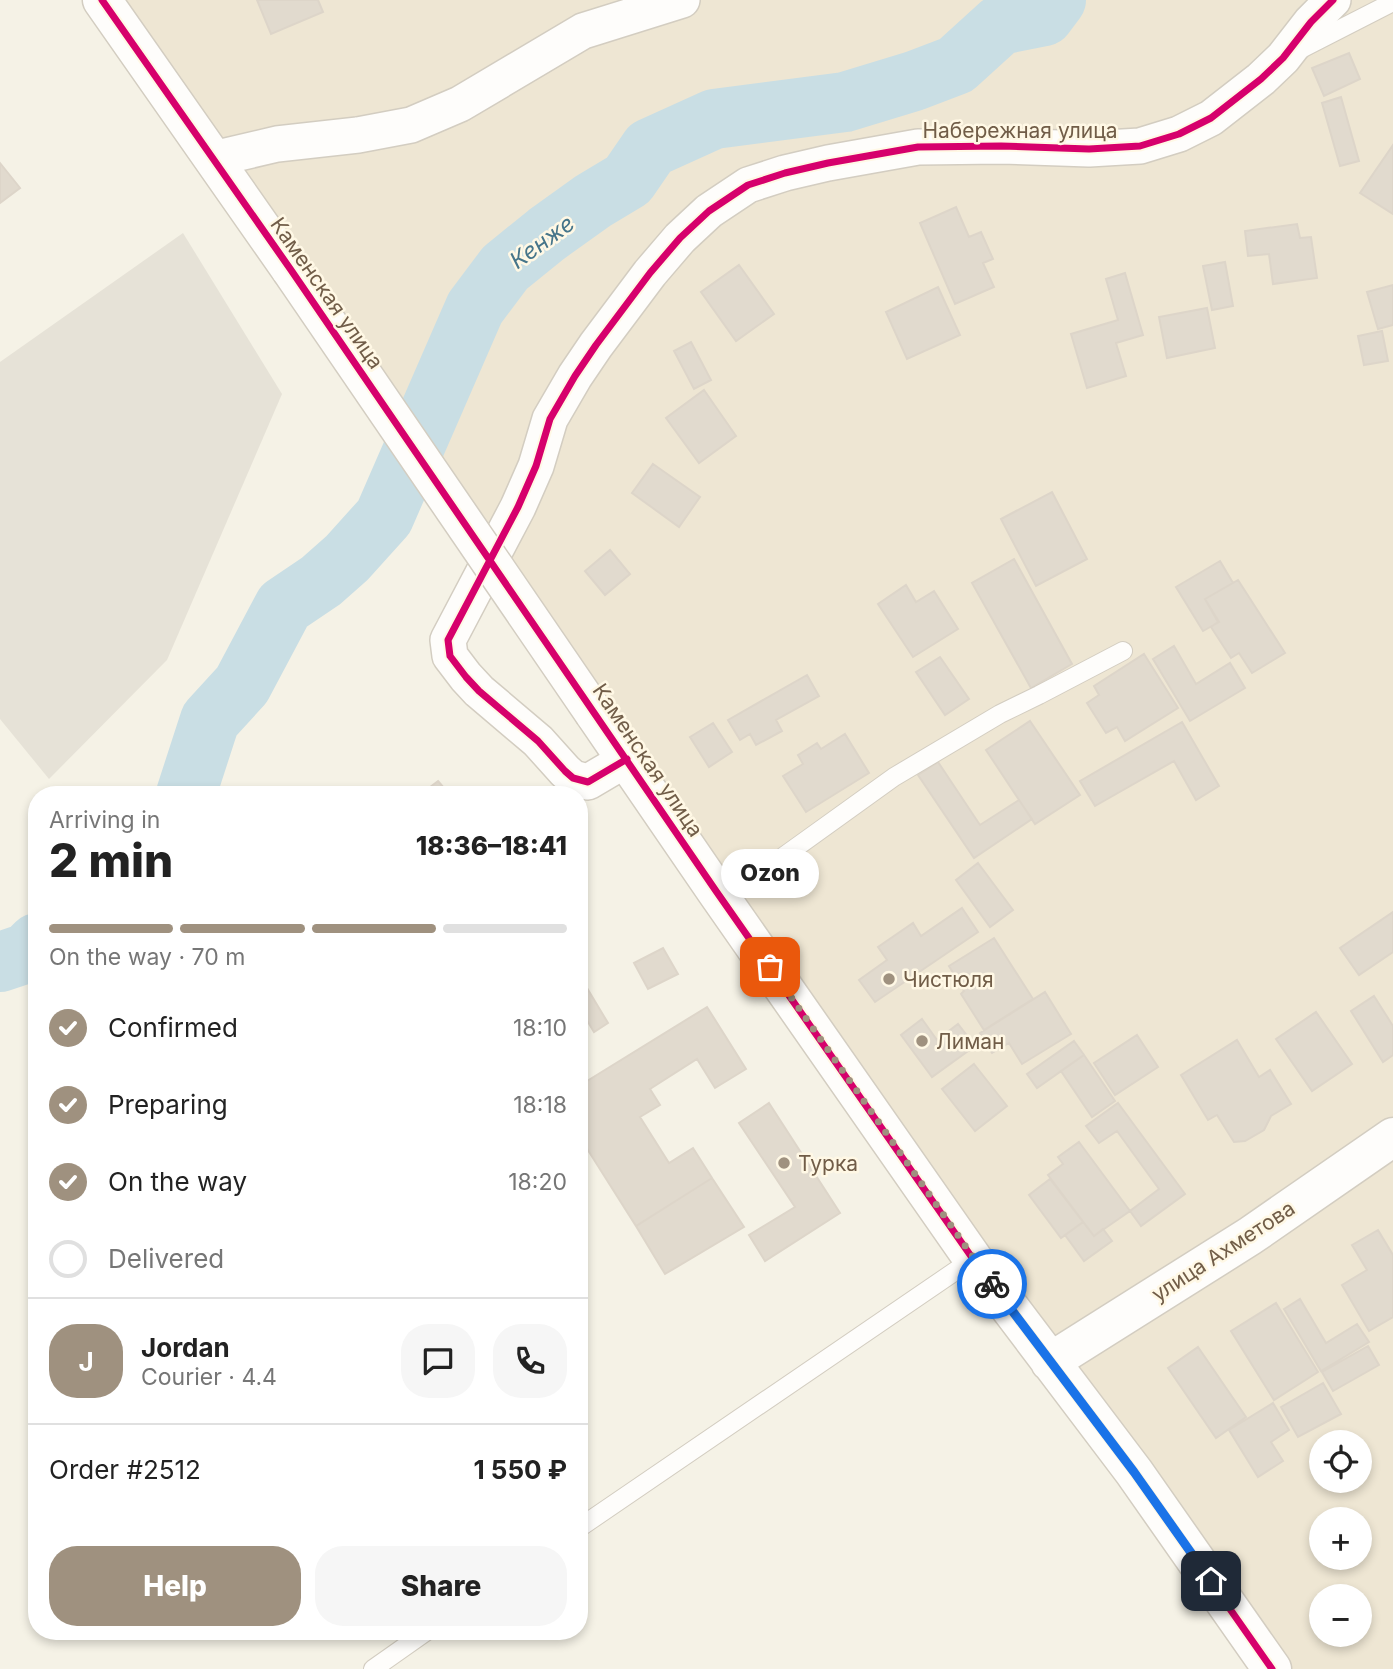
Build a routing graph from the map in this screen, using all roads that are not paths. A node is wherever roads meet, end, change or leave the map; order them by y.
1 (102, 0) edge
2 (682, 0) edge
3 (1333, 0) edge
4 (1393, 2) edge
5 (1283, 58) junction
6 (213, 159) junction
7 (1123, 651) dead end
8 (627, 759) junction
9 (723, 900) junction
10 (1393, 1137) edge
11 (973, 1259) junction
12 (1050, 1362) junction
13 (588, 1522) edge
14 (415, 1640) edge
15 (373, 1669) edge
16 (1272, 1669) edge

1 - 6 street, Каменская улица
2 - 6 street
3 - 5 street, Набережная улица
4 - 5 lane
5 - 8 street, Набережная улица
6 - 8 street, Каменская улица, bridge
7 - 9 lane
8 - 9 street, Каменская улица
9 - 11 street, Каменская улица
10 - 12 street, улица Ахметова
11 - 12 street, Каменская улица
11 - 13 lane
12 - 16 street, Каменская улица
14 - 15 lane

